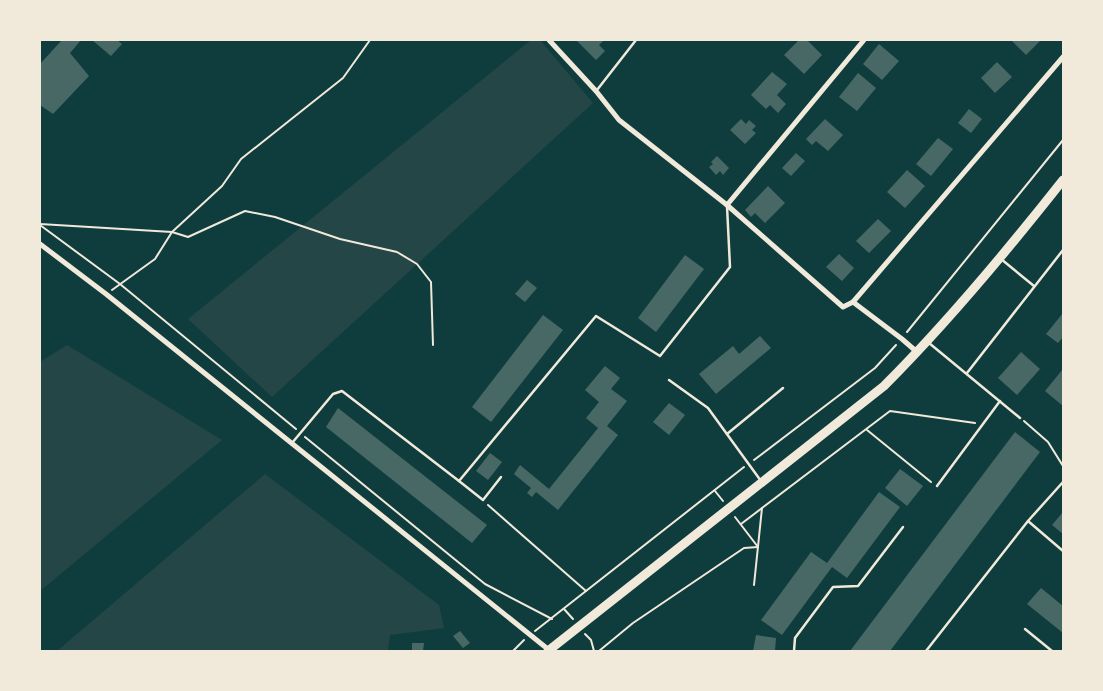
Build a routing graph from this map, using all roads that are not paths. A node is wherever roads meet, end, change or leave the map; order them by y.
1 (549, 40) edge
2 (636, 40) edge
3 (864, 40) edge
4 (1063, 57) edge
5 (596, 91) junction
6 (1063, 180) edge
7 (1060, 191) edge
8 (727, 205) junction
9 (40, 244) edge
10 (1063, 250) edge
11 (1000, 258) junction
12 (1034, 286) junction
13 (852, 302) junction
14 (928, 342) junction
15 (918, 353) junction
16 (967, 373) junction
17 (669, 380) dead end
18 (783, 388) dead end
19 (1000, 401) junction
20 (1020, 418) road end
21 (727, 434) junction
22 (291, 444) junction
23 (501, 477) dead end
24 (459, 481) junction
25 (1063, 482) edge
26 (762, 483) junction
27 (937, 486) road end
28 (1028, 521) junction
29 (903, 527) dead end
30 (1063, 550) edge
31 (1025, 629) dead end
32 (549, 651) edge
33 (794, 651) edge
34 (926, 651) edge
35 (1052, 651) edge

1 - 5 street
2 - 5 lane
3 - 8 street
4 - 13 street
5 - 8 street
6 - 7 main road
7 - 11 main road
8 - 13 street
8 - 24 lane
9 - 22 street
10 - 12 lane
11 - 12 lane
11 - 14 main road
12 - 16 lane
13 - 15 street
14 - 15 main road
14 - 16 lane
15 - 26 main road
16 - 19 lane
17 - 21 lane
18 - 21 lane
19 - 20 lane
19 - 27 lane
21 - 26 lane
22 - 24 lane
22 - 32 street
23 - 24 lane
25 - 28 lane
26 - 32 main road
28 - 30 lane
28 - 34 lane
29 - 33 lane
31 - 35 lane

